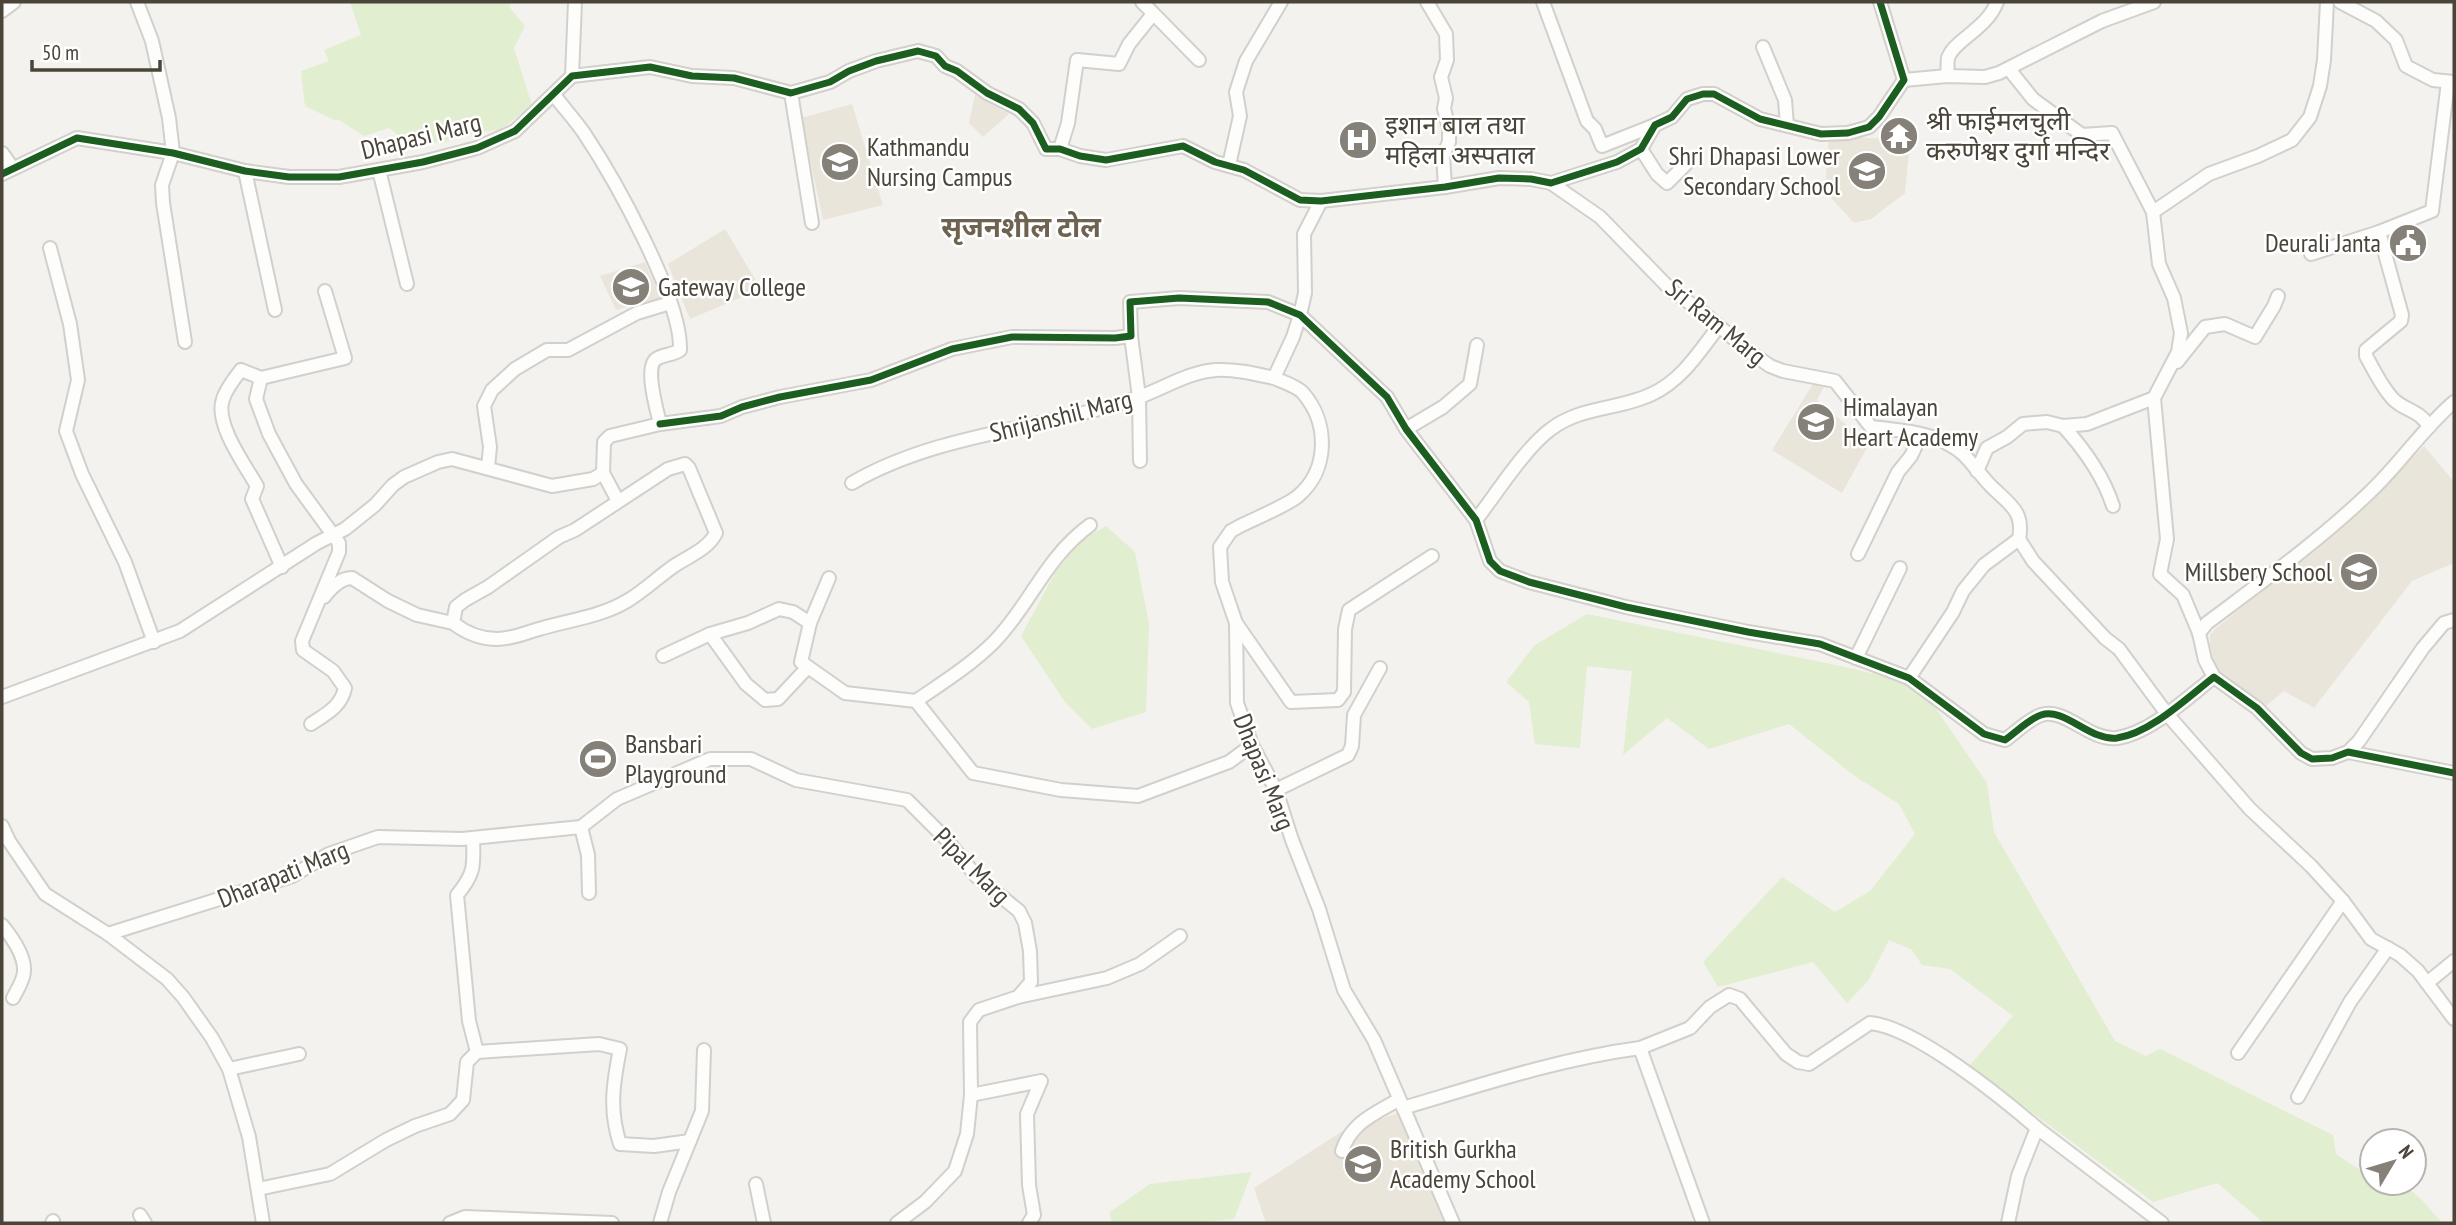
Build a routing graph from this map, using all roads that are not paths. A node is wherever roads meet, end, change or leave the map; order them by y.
1 (14, 2) edge
2 (136, 2) edge
3 (575, 2) edge
4 (1142, 2) edge
5 (1281, 2) edge
6 (1427, 2) edge
7 (1543, 2) edge
8 (1881, 2) edge
9 (1997, 2) edge
10 (2154, 2) edge
11 (2327, 2) edge
12 (2340, 2) edge
13 (2, 11) edge
14 (1153, 14) junction
15 (1763, 47) dead end
16 (1199, 60) dead end
17 (2009, 69) junction
18 (572, 76) junction
19 (1947, 76) junction
20 (1904, 80) junction
21 (2451, 82) edge
22 (791, 93) junction
23 (554, 95) junction
24 (1655, 125) junction
25 (1787, 125) junction
26 (1060, 149) junction
27 (1642, 149) junction
28 (2, 153) edge
29 (173, 153) junction
30 (1686, 164) dead end
31 (1228, 165) junction
32 (7, 170) edge
33 (379, 170) junction
34 (245, 171) junction
35 (1551, 183) junction
36 (1445, 187) junction
37 (1321, 201) junction
38 (2153, 212) junction
39 (812, 223) dead end
40 (2379, 232) junction
41 (50, 248) dead end
42 (2311, 254) dead end
43 (407, 284) dead end
44 (325, 291) dead end
45 (2278, 296) dead end
46 (670, 303) junction
47 (275, 310) dead end
48 (1300, 315) junction
49 (1719, 326) junction
50 (1131, 336) junction
51 (185, 342) dead end
52 (1477, 345) dead end
53 (2166, 376) junction
54 (261, 378) junction
55 (1274, 378) junction
56 (1139, 397) junction
57 (2154, 398) junction
58 (2454, 402) edge
59 (660, 424) junction
60 (2063, 426) junction
61 (2429, 427) junction
62 (1406, 429) junction
63 (1921, 435) junction
64 (1140, 461) dead end
65 (488, 467) junction
66 (1977, 471) junction
67 (603, 473) junction
68 (852, 483) dead end
69 (618, 501) junction
70 (2113, 506) dead end
71 (1476, 520) junction
72 (1090, 525) dead end
73 (334, 536) junction
74 (2019, 539) junction
75 (1858, 554) dead end
76 (1432, 556) dead end
77 (282, 567) junction
78 (1899, 568) dead end
79 (829, 578) dead end
80 (318, 604) junction
81 (2454, 620) edge
82 (453, 623) junction
83 (810, 624) junction
84 (1236, 624) junction
85 (2199, 633) junction
86 (710, 634) junction
87 (155, 642) junction
88 (663, 656) dead end
89 (1856, 658) junction
90 (807, 668) junction
91 (1380, 668) dead end
92 (2214, 677) junction
93 (1909, 678) junction
94 (2, 697) edge
95 (915, 701) junction
96 (2167, 714) junction
97 (311, 724) dead end
98 (1252, 745) junction
99 (2348, 752) junction
100 (2454, 773) edge
101 (1276, 790) junction
102 (2, 826) edge
103 (580, 827) junction
104 (468, 838) junction
105 (589, 893) dead end
106 (2343, 901) junction
107 (2, 925) edge
108 (108, 934) junction
109 (1180, 936) dead end
110 (2388, 948) junction
111 (2454, 961) edge
112 (2427, 983) junction
113 (1018, 997) junction
114 (13, 998) dead end
115 (2454, 1018) edge
116 (1640, 1048) junction
117 (704, 1050) dead end
118 (477, 1052) junction
119 (2238, 1053) dead end
120 (299, 1054) dead end
121 (229, 1069) junction
122 (971, 1095) junction
123 (2298, 1097) dead end
124 (1400, 1104) junction
125 (2037, 1128) junction
126 (690, 1142) junction
127 (1342, 1151) dead end
128 (756, 1184) dead end
129 (258, 1189) junction
130 (263, 1223) edge
131 (450, 1223) edge
132 (612, 1223) edge
133 (660, 1223) edge
134 (764, 1223) edge
135 (897, 1223) edge
136 (1029, 1223) edge
137 (1453, 1223) edge
138 (1703, 1223) edge
139 (2008, 1223) edge
140 (2162, 1223) edge

1 - 13 street
2 - 29 street
3 - 18 street
4 - 14 street
5 - 31 street
6 - 36 street
7 - 24 street
8 - 20 street
9 - 19 street
10 - 17 street
11 - 38 street
12 - 21 street
14 - 16 street
14 - 26 street
15 - 25 street
17 - 19 street
17 - 38 street
18 - 22 street
18 - 23 street, Dhapasi Marg
19 - 20 street
20 - 25 street
21 - 40 street
22 - 26 street
22 - 39 street
23 - 33 street, Dhapasi Marg
23 - 46 street
24 - 25 street
24 - 27 street
26 - 31 street
27 - 30 street
27 - 35 street
28 - 32 street
29 - 32 street, Dhapasi Marg
29 - 34 street, Dhapasi Marg
29 - 51 street
31 - 37 street
33 - 34 street, Dhapasi Marg
33 - 43 street
34 - 47 street
35 - 36 street
35 - 49 street, Sri Ram Marg
36 - 37 street
37 - 48 street
38 - 53 street
40 - 42 street
40 - 61 street
41 - 87 street
44 - 54 street
45 - 53 street
46 - 59 street
46 - 65 street
48 - 50 street
48 - 55 street
48 - 62 street
49 - 63 street, Sri Ram Marg
49 - 71 street
50 - 56 street
50 - 59 street
52 - 62 street
53 - 57 street
54 - 73 street
54 - 77 street
55 - 56 street, Shrijanshil Marg
55 - 84 street, Dhapasi Marg
56 - 64 street
56 - 68 street, Shrijanshil Marg
57 - 60 street
57 - 85 street
58 - 61 street
59 - 67 street
60 - 66 street
60 - 70 street
61 - 85 street
62 - 71 street
63 - 66 street, Sri Ram Marg
63 - 75 street
65 - 67 street
65 - 73 street
66 - 74 street, Sri Ram Marg
67 - 69 street
69 - 82 street
69 - 82 street
71 - 89 street
72 - 95 street
73 - 77 street
73 - 80 street
74 - 93 street
74 - 96 street
76 - 84 street
77 - 87 street
78 - 89 street
79 - 83 street
80 - 82 street
80 - 97 street
81 - 99 street
83 - 86 street
83 - 90 street
84 - 98 street, Dhapasi Marg
85 - 92 street
86 - 88 street
86 - 90 street
87 - 94 street
89 - 93 street
90 - 95 street
91 - 101 street
92 - 96 street
92 - 99 street
93 - 96 street
95 - 98 street
96 - 106 street
98 - 101 street, Dhapasi Marg
99 - 100 street
101 - 124 street, Dhapasi Marg
102 - 108 street
103 - 104 street
103 - 105 street
103 - 113 street, Pipal Marg
104 - 108 street, Dharapati Marg
104 - 118 street
106 - 110 street
106 - 119 street
107 - 114 street
108 - 121 street
109 - 113 street
110 - 112 street
110 - 123 street
111 - 112 street
112 - 115 street
113 - 122 street
116 - 124 street
116 - 125 street
116 - 138 street
117 - 126 street
118 - 126 street
118 - 129 street
120 - 121 street
121 - 129 street
122 - 135 street
122 - 136 street
124 - 127 street
124 - 137 street, Dhapasi Marg
125 - 139 street
125 - 140 street
126 - 133 street
128 - 134 street
129 - 130 street
131 - 132 street

